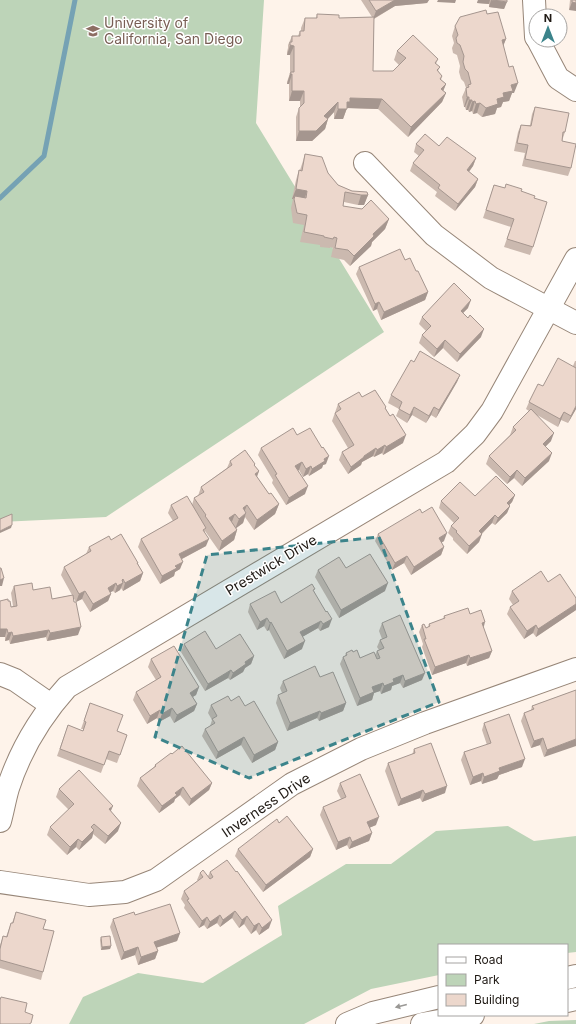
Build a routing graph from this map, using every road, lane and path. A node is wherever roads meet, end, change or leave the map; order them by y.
1 (542, 48) edge
2 (576, 90) edge
3 (365, 163) dead end
4 (576, 259) edge
5 (549, 309) junction
6 (576, 323) edge
7 (576, 669) edge
8 (0, 674) edge
9 (51, 705) junction
10 (0, 821) edge
11 (0, 882) edge
12 (438, 997) edge
13 (467, 1016) edge
14 (347, 1024) edge
15 (422, 1024) edge

1 - 2 street
3 - 5 street
4 - 5 street, Prestwick Drive
5 - 6 street
5 - 9 street, Prestwick Drive
7 - 11 street, Inverness Drive
8 - 9 street
9 - 10 street, Prestwick Drive
12 -> 14 street
13 - 15 street

